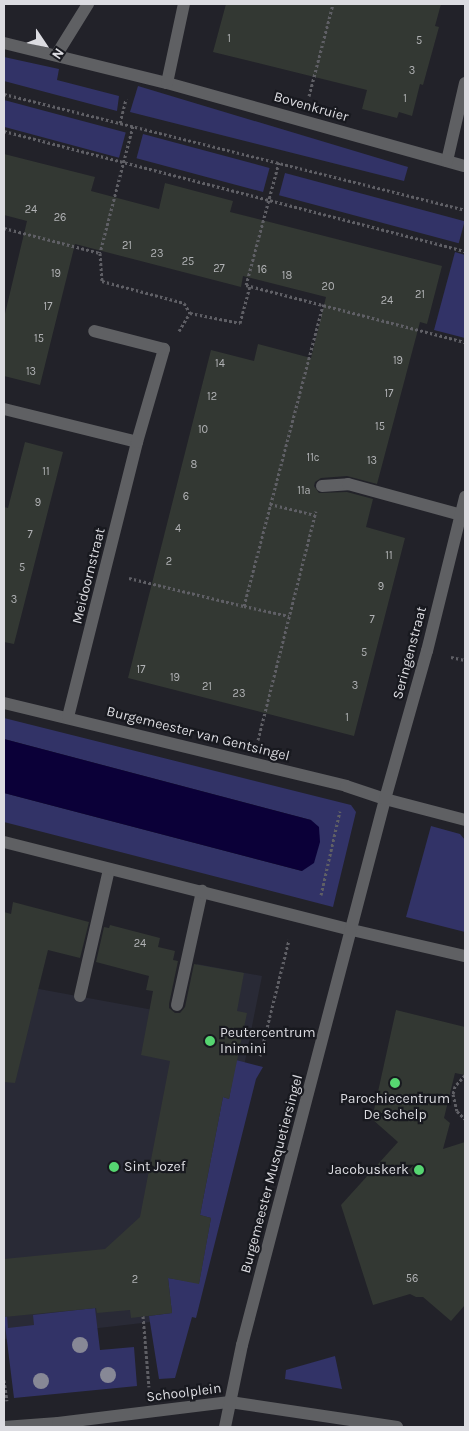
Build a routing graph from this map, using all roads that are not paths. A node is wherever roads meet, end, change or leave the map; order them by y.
1 (88, 4) edge
2 (184, 4) edge
3 (4, 43) edge
4 (57, 54) junction
5 (167, 83) junction
6 (465, 83) edge
7 (447, 161) junction
8 (465, 166) edge
9 (94, 331) dead end
10 (4, 409) edge
11 (137, 442) junction
12 (322, 486) road end
13 (465, 497) edge
14 (461, 515) junction
15 (4, 703) edge
16 (68, 717) junction
17 (385, 799) junction
18 (465, 820) edge
19 (4, 842) edge
20 (109, 869) junction
21 (202, 891) junction
22 (352, 930) junction
23 (465, 956) edge
24 (80, 996) dead end
25 (177, 1005) dead end
26 (230, 1402) junction
27 (4, 1427) edge
28 (225, 1427) edge
29 (397, 1427) edge

1 - 4 street
2 - 5 street
3 - 4 street, Bovenkruier
4 - 5 street, Bovenkruier
5 - 7 street, Bovenkruier
6 - 7 street
7 - 8 street, Bovenkruier
9 - 11 street, Meidoornstraat
10 - 11 street
11 - 16 street, Meidoornstraat
12 - 14 street
13 - 14 street, Seringenstraat
14 - 17 street, Seringenstraat
15 - 16 street, Burgemeester van Gentsingel
16 - 17 street, Burgemeester van Gentsingel
17 - 18 street, Burgemeester van Gentsingel
17 - 22 street
19 - 20 street
20 - 21 street
20 - 24 street
21 - 22 street
21 - 25 street
22 - 23 street
22 - 26 street, Burgemeester Musquetiersingel
26 - 27 street, Schoolplein
26 - 28 street, Burgemeester Musquetiersingel
26 - 29 street, Schoolplein

